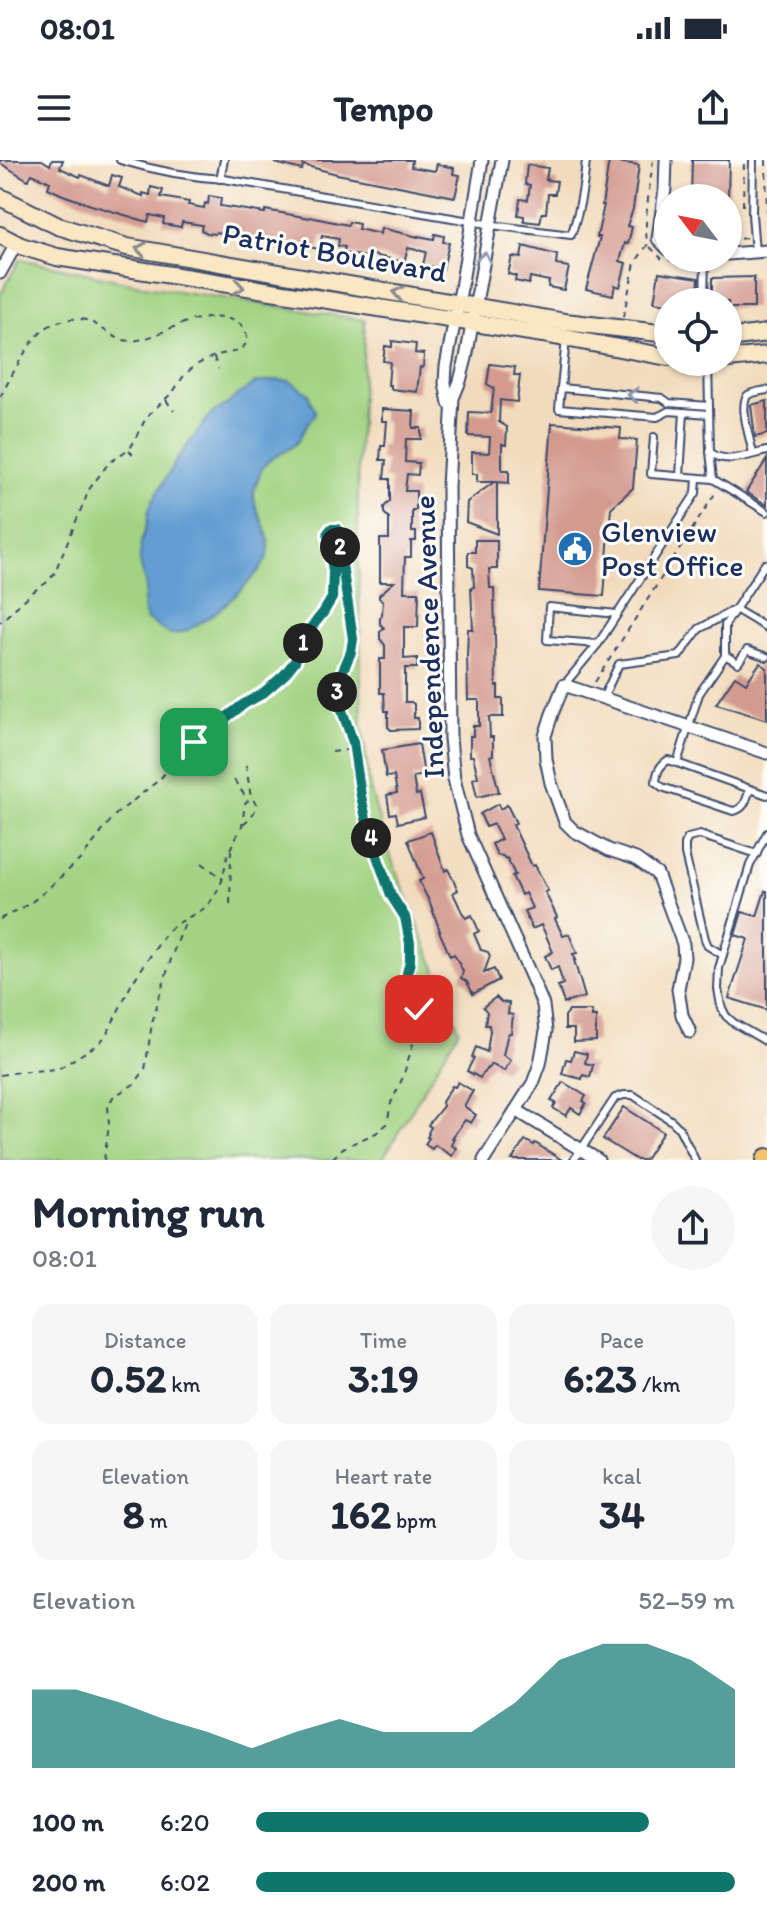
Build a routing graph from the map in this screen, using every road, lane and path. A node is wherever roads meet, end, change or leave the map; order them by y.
1 (120, 160) edge
2 (224, 160) edge
3 (482, 160) edge
4 (502, 160) edge
5 (586, 160) edge
6 (653, 160) edge
7 (666, 160) edge
8 (753, 160) edge
9 (766, 160) edge
10 (220, 179) junction
11 (665, 184) edge
12 (0, 197) edge
13 (767, 218) edge
14 (472, 221) junction
15 (490, 224) junction
16 (0, 235) edge
17 (742, 238) edge
18 (746, 238) dead end
19 (16, 244) junction
20 (761, 251) edge
21 (0, 273) edge
22 (466, 304) junction
23 (622, 317) dead end
24 (463, 323) junction
25 (654, 332) edge
26 (767, 333) edge
27 (742, 336) edge
28 (566, 339) junction
29 (219, 354) junction
30 (654, 355) edge
31 (767, 355) edge
32 (213, 356) junction
33 (742, 358) edge
34 (708, 376) edge
35 (561, 388) junction
36 (767, 390) edge
37 (0, 397) edge
38 (165, 399) junction
39 (669, 403) junction
40 (709, 406) junction
41 (174, 411) dead end
42 (669, 411) junction
43 (684, 412) junction
44 (709, 414) junction
45 (452, 415) junction
46 (654, 437) dead end
47 (128, 449) junction
48 (767, 451) edge
49 (710, 452) junction
50 (753, 454) junction
51 (136, 459) dead end
52 (680, 476) junction
53 (697, 478) junction
54 (713, 479) junction
55 (721, 484) junction
56 (767, 512) edge
57 (767, 566) edge
58 (735, 609) junction
59 (617, 614) junction
60 (0, 622) edge
61 (767, 628) edge
62 (598, 644) junction
63 (725, 655) junction
64 (767, 657) edge
65 (564, 685) junction
66 (587, 693) junction
67 (603, 698) junction
68 (689, 727) junction
69 (354, 749) junction
70 (332, 752) dead end
71 (767, 753) edge
72 (677, 763) junction
73 (246, 765) dead end
74 (234, 780) dead end
75 (750, 789) junction
76 (767, 795) edge
77 (249, 799) junction
78 (243, 824) junction
79 (767, 833) edge
80 (230, 837) dead end
81 (236, 840) junction
82 (231, 848) junction
83 (757, 854) junction
84 (202, 863) dead end
85 (222, 880) junction
86 (230, 891) junction
87 (230, 904) dead end
88 (0, 919) edge
89 (186, 921) junction
90 (723, 955) junction
91 (690, 1032) dead end
92 (767, 1042) edge
93 (0, 1075) edge
94 (516, 1110) junction
95 (581, 1148) junction
96 (104, 1160) edge
97 (331, 1160) edge
98 (484, 1160) edge
99 (574, 1160) edge
100 (598, 1160) edge
101 (695, 1160) edge

1 - 10 lane
2 - 10 lane
3 - 14 street, Independence Avenue
4 - 15 street, Independence Avenue
5 - 15 lane
6 - 23 path
7 - 11 street
8 - 20 lane
9 - 13 path
10 - 14 lane
22 -> 12 main road, Patriot Boulevard
14 - 15 lane
14 - 22 street, Independence Avenue
22 -> 15 street, Independence Avenue
16 - 19 main road, Patriot Boulevard
17 - 18 path
19 - 21 street
19 -> 24 main road, Patriot Boulevard
22 - 24 street, Independence Avenue
22 - 25 main road, Patriot Boulevard
24 - 28 main road, Patriot Boulevard
24 - 45 street, Independence Avenue
24 - 45 street, Independence Avenue
26 - 27 main road
28 - 30 main road, Patriot Boulevard
28 - 35 lane
29 - 32 path
29 - 32 path
29 - 37 path
31 - 33 main road
32 - 38 path
34 - 40 lane
39 -> 35 lane
35 - 42 lane
36 - 50 lane
38 - 41 path
38 - 47 path
39 - 40 lane
39 - 42 lane
40 - 44 lane
42 - 43 lane
43 - 44 lane
43 - 52 lane
44 - 49 lane
45 - 94 street, Independence Avenue
46 - 52 lane
47 - 51 path
47 - 60 path
48 - 50 lane
49 - 50 lane
49 - 54 lane
52 - 53 lane
53 - 54 lane
53 - 59 lane
54 - 55 lane
55 - 56 lane
55 - 66 path
57 - 58 lane
58 - 61 lane
58 - 63 lane
58 - 67 lane
59 - 62 lane
59 - 62 lane
62 - 65 lane
63 - 64 lane
63 - 68 lane
65 - 66 street
65 - 91 street
66 - 67 street
67 - 68 street
68 - 71 street
68 - 72 lane
69 - 70 path
69 - 88 path
69 - 97 path
72 - 75 lane
72 - 75 lane
73 - 77 path
74 - 77 path
75 - 76 lane
77 - 78 path
77 - 78 path
78 - 81 path
79 - 83 lane
80 - 81 path
81 - 82 path
82 - 85 path
82 - 86 path
83 - 90 lane
83 - 90 lane
84 - 85 path
85 - 86 path
85 - 89 path
86 - 87 path
89 - 93 path
89 - 96 path
90 - 92 lane
94 - 95 street
94 - 98 street, Independence Avenue
95 - 99 lane
95 - 100 street
95 - 101 lane

